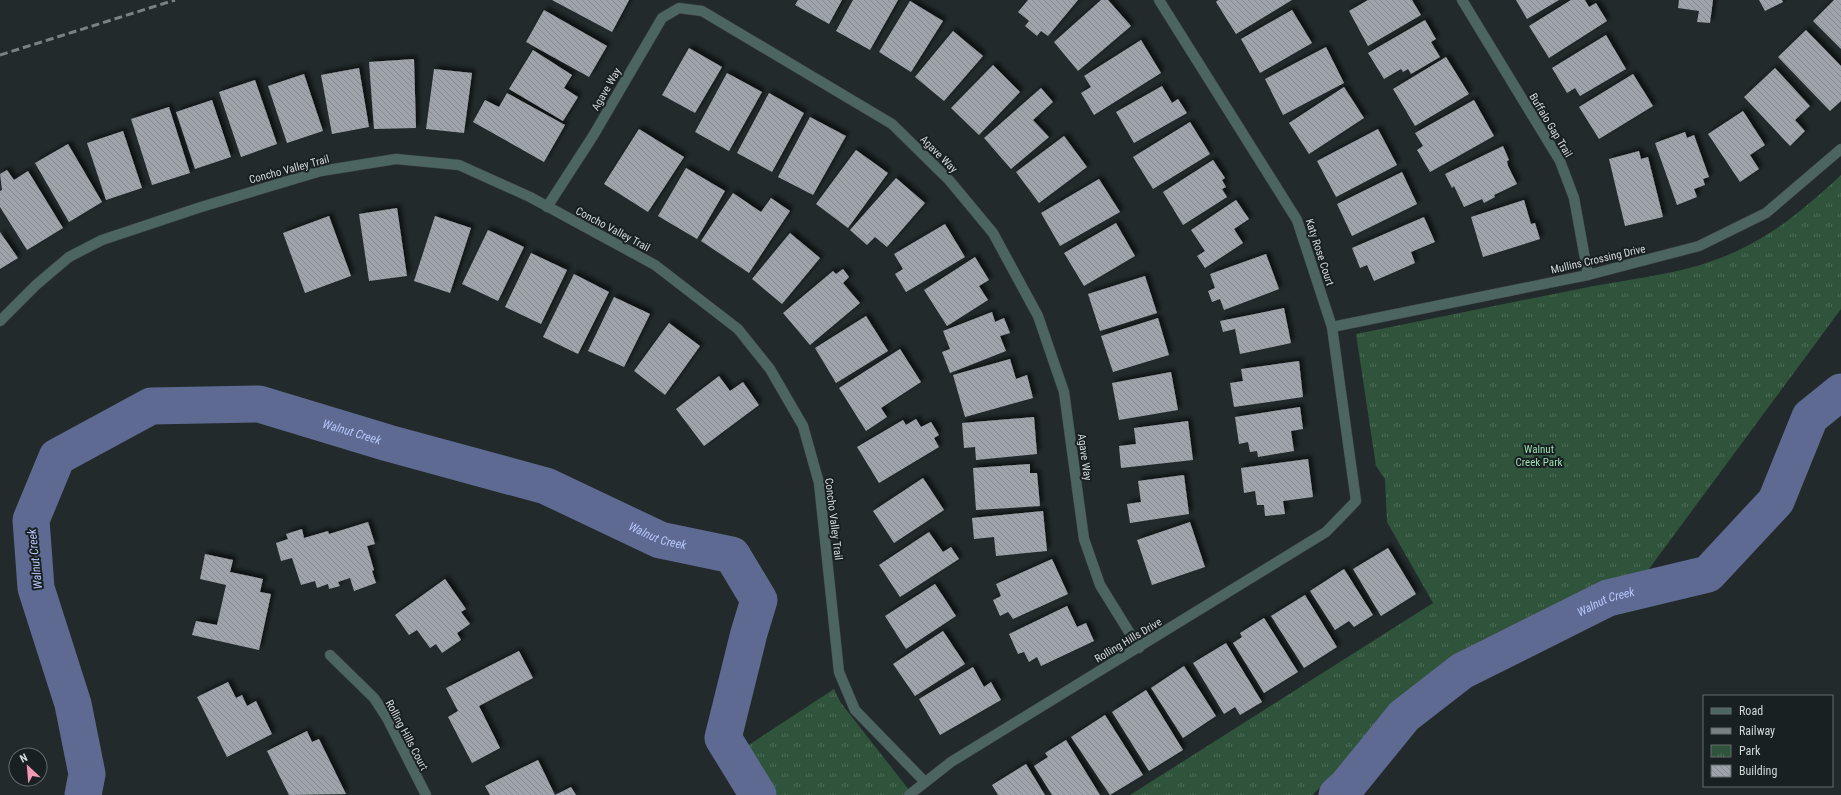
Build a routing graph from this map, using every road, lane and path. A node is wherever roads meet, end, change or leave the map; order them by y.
1 (1159, 0) edge
2 (1462, 0) edge
3 (1841, 149) edge
4 (547, 207) junction
5 (1588, 274) junction
6 (0, 321) edge
7 (1332, 327) junction
8 (1356, 501) joint
9 (1139, 648) junction
10 (330, 655) dead end
11 (925, 782) junction
12 (426, 795) edge
13 (909, 795) edge

1 - 7 street, Katy Rose Court
2 - 5 street, Buffalo Gap Trail
3 - 5 street, Mullins Crossing Drive
4 - 6 street, Concho Valley Trail
4 - 9 street, Agave Way
4 - 11 street, Concho Valley Trail
5 - 7 street, Mullins Crossing Drive
7 - 8 street, Katy Rose Court
8 - 9 street, Rolling Hills Drive
9 - 11 street, Rolling Hills Drive
10 - 12 street, Rolling Hills Court
11 - 13 street, Rolling Hills Drive

